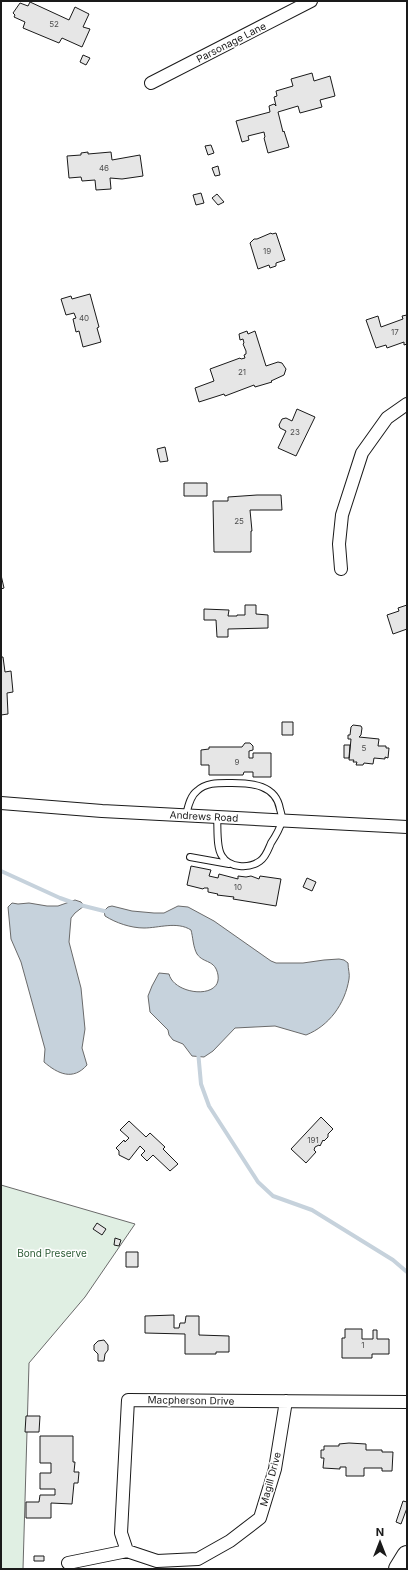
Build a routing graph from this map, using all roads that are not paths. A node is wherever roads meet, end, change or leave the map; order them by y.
1 (311, 1) edge
2 (151, 83) dead end
3 (407, 404) edge
4 (341, 569) dead end
5 (1, 803) edge
6 (186, 815) junction
7 (217, 817) junction
8 (282, 820) junction
9 (407, 827) edge
10 (190, 857) dead end
11 (229, 864) junction
12 (286, 1401) junction
13 (407, 1402) edge
14 (127, 1551) junction
15 (407, 1556) edge
16 (68, 1563) dead end
17 (399, 1569) edge

1 - 2 street, Parsonage Lane
3 - 4 street
5 - 6 street, Andrews Road
6 - 7 street, Andrews Road
6 - 8 lane
7 - 8 street, Andrews Road
7 - 11 lane
8 - 9 street, Andrews Road
8 - 11 lane
10 - 11 lane
12 - 13 street, Macpherson Drive
12 - 14 street, Magill Drive
12 - 14 street, Macpherson Drive
14 - 16 street, Magill Drive
15 - 17 main road

